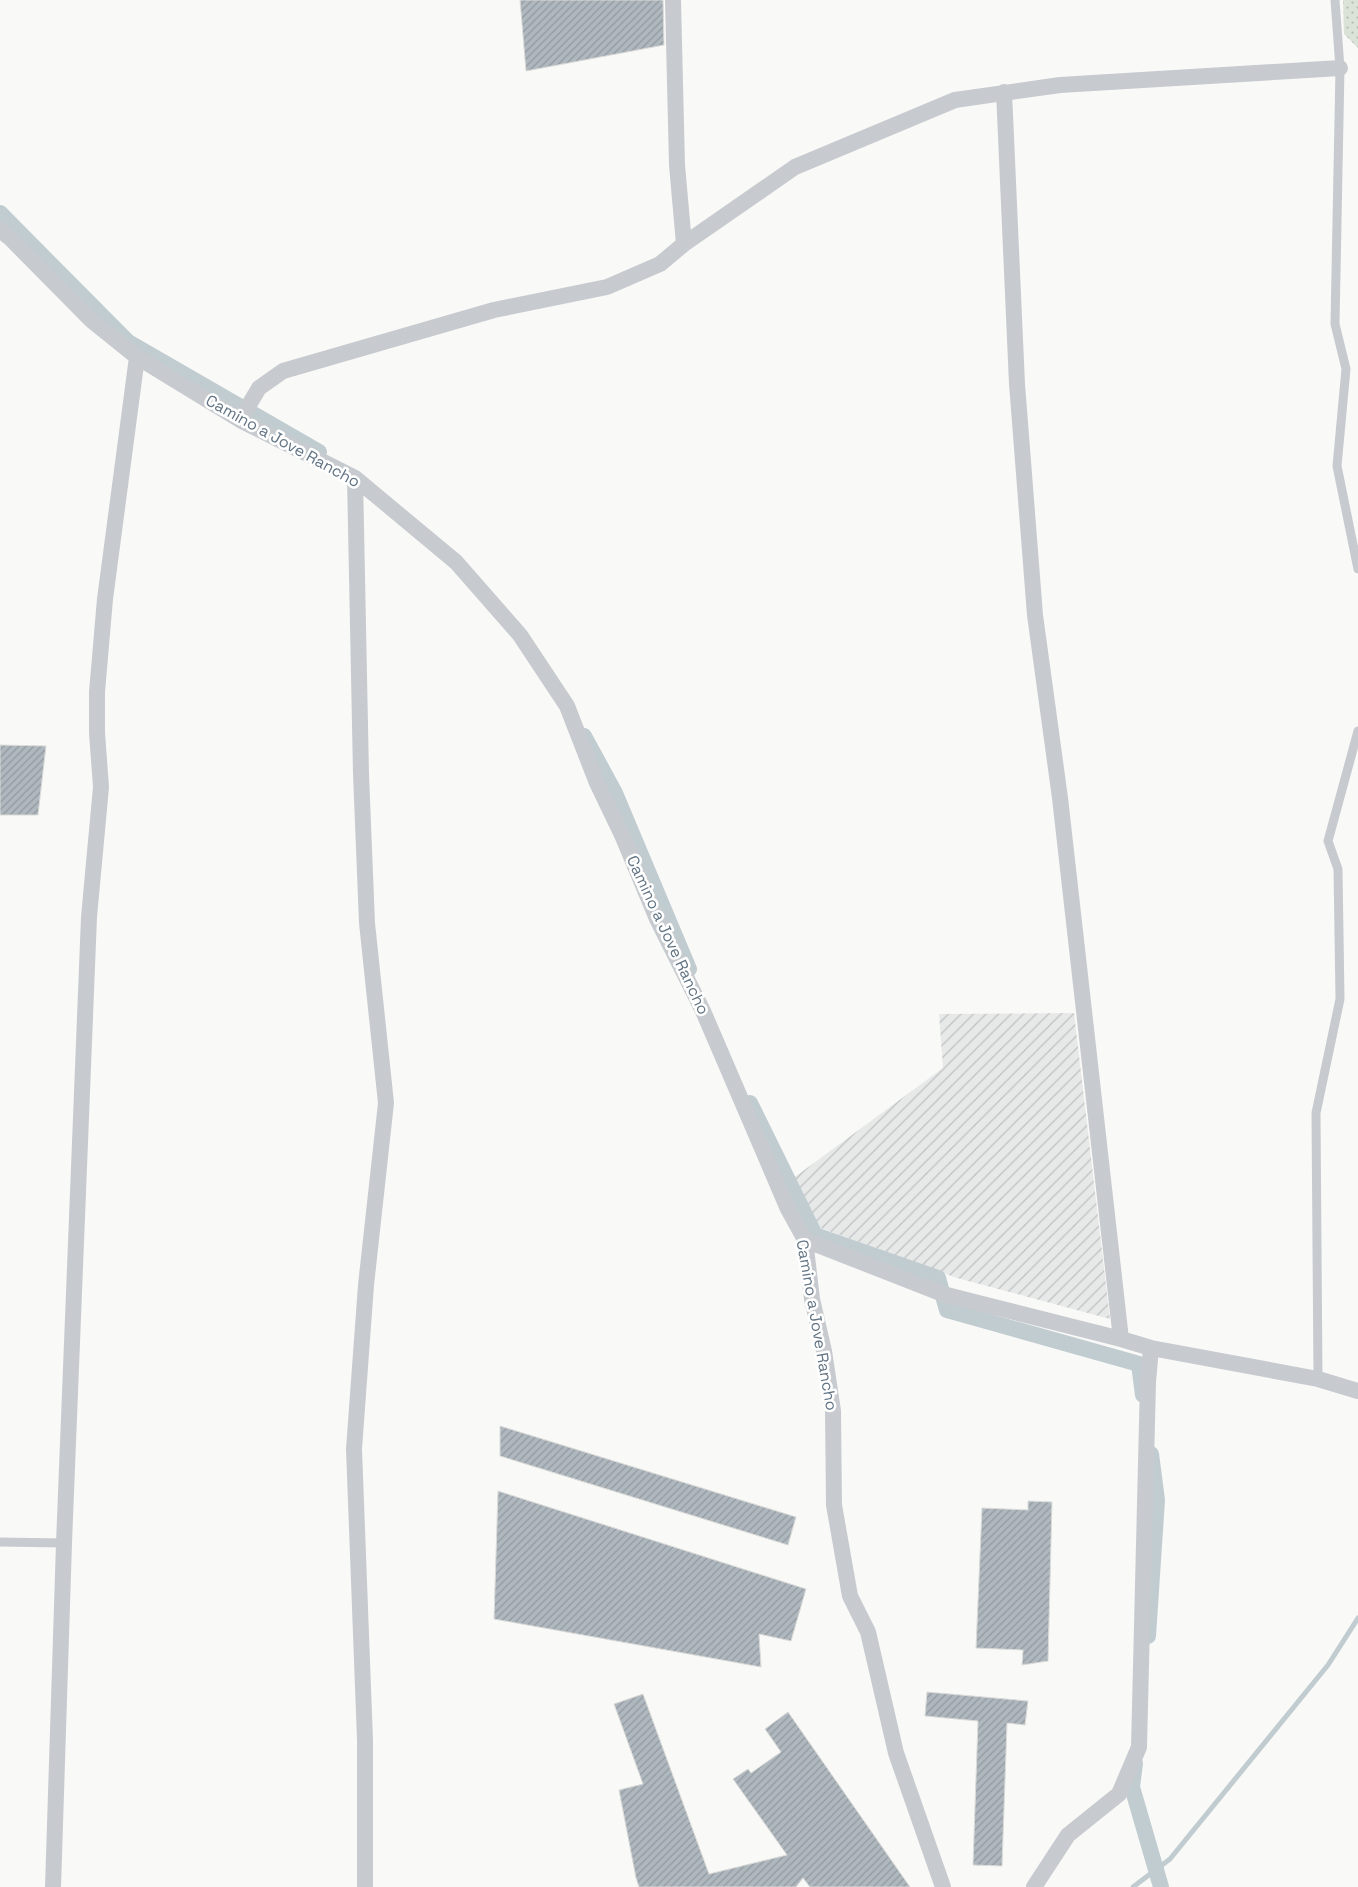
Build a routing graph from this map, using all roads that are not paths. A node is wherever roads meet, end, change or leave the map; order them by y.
1 (673, 0) edge
2 (1335, 0) edge
3 (1340, 68) junction
4 (1004, 92) junction
5 (0, 230) edge
6 (684, 244) junction
7 (137, 357) junction
8 (240, 420) junction
9 (355, 478) junction
10 (1358, 568) edge
11 (1358, 731) edge
12 (805, 1240) junction
13 (1121, 1339) junction
14 (1151, 1348) junction
15 (1318, 1378) junction
16 (1358, 1391) edge
17 (0, 1542) edge
18 (64, 1543) junction
19 (54, 1887) edge
20 (365, 1887) edge
21 (943, 1887) edge
22 (1034, 1887) edge

1 - 6 street
2 - 3 lane
3 - 4 street
3 - 10 lane
4 - 6 street
4 - 13 street
5 - 7 street, Camino a Jove Rancho
6 - 8 street
7 - 8 street, Camino a Jove Rancho
7 - 18 street
8 - 9 street, Camino a Jove Rancho
9 - 12 street, Camino a Jove Rancho
9 - 20 street
11 - 15 lane
12 - 13 street
12 - 21 street, Camino a Jove Rancho
13 - 14 street
14 - 15 street
14 - 22 street
15 - 16 street
17 - 18 lane
18 - 19 street

